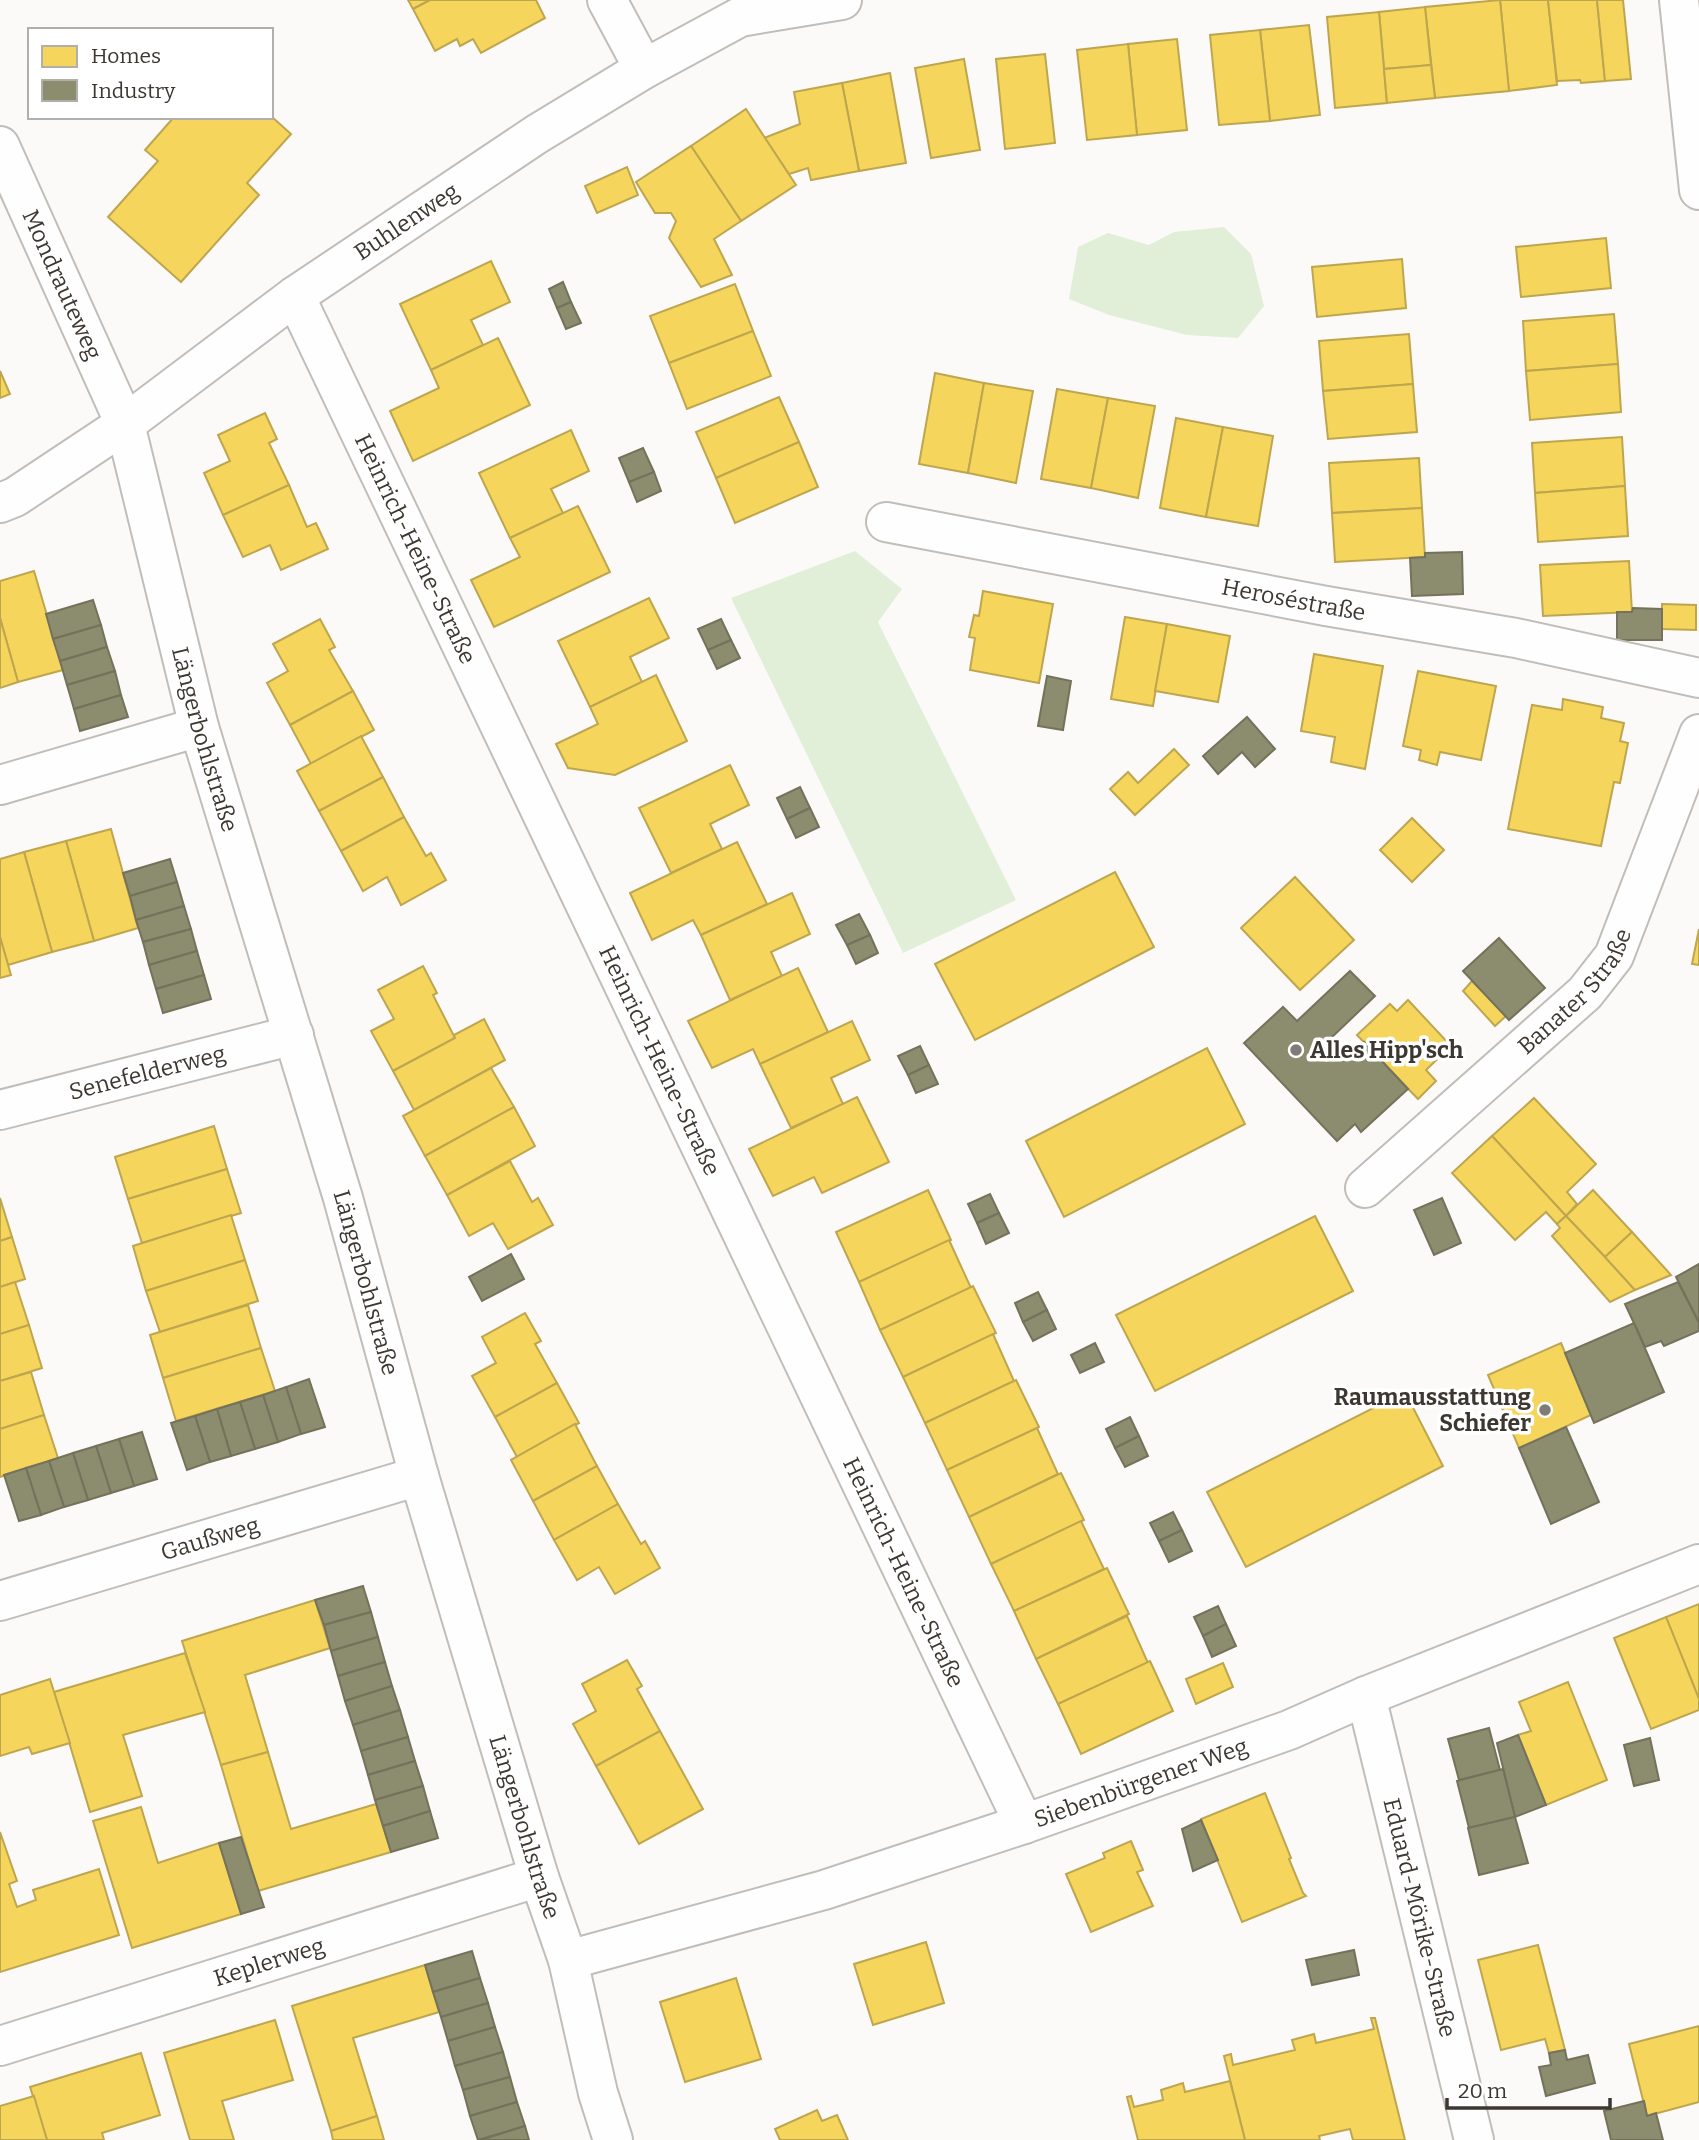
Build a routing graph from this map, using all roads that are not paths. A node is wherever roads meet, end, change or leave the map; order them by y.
1 (607, 0) edge
2 (842, 0) edge
3 (1679, 0) edge
4 (644, 69) junction
5 (0, 146) edge
6 (1699, 190) edge
7 (295, 296) junction
8 (125, 424) junction
9 (0, 503) edge
10 (886, 522) dead end
11 (1699, 678) edge
12 (199, 727) junction
13 (1699, 734) edge
14 (0, 785) edge
15 (294, 1035) junction
16 (0, 1110) edge
17 (1365, 1188) dead end
18 (419, 1476) junction
19 (1699, 1564) edge
20 (0, 1601) edge
21 (1366, 1696) junction
22 (1024, 1824) junction
23 (539, 1877) junction
24 (568, 1960) junction
25 (0, 2046) edge
26 (613, 2140) edge
27 (1474, 2140) edge

1 - 4 street
2 - 4 street, Buhlenweg
3 - 6 street
4 - 7 street, Buhlenweg
5 - 8 street, Mondrauteweg
7 - 8 street, Buhlenweg
7 - 22 street, Heinrich-Heine-Straße
8 - 9 street, Buhlenweg
8 - 12 street, Längerbohlstraße
10 - 11 street, Heroséstraße
12 - 14 street
12 - 15 street, Längerbohlstraße
13 - 17 street, Banater Straße
15 - 16 street, Senefelderweg
15 - 18 street, Längerbohlstraße
18 - 20 street, Gaußweg
18 - 23 street, Längerbohlstraße
19 - 21 street, Siebenbürgener Weg
21 - 22 street, Siebenbürgener Weg
21 - 27 street, Eduard-Mörike-Straße
22 - 24 street, Siebenbürgener Weg
23 - 24 street, Längerbohlstraße
23 - 25 street, Keplerweg
24 - 26 street, Längerbohlstraße

